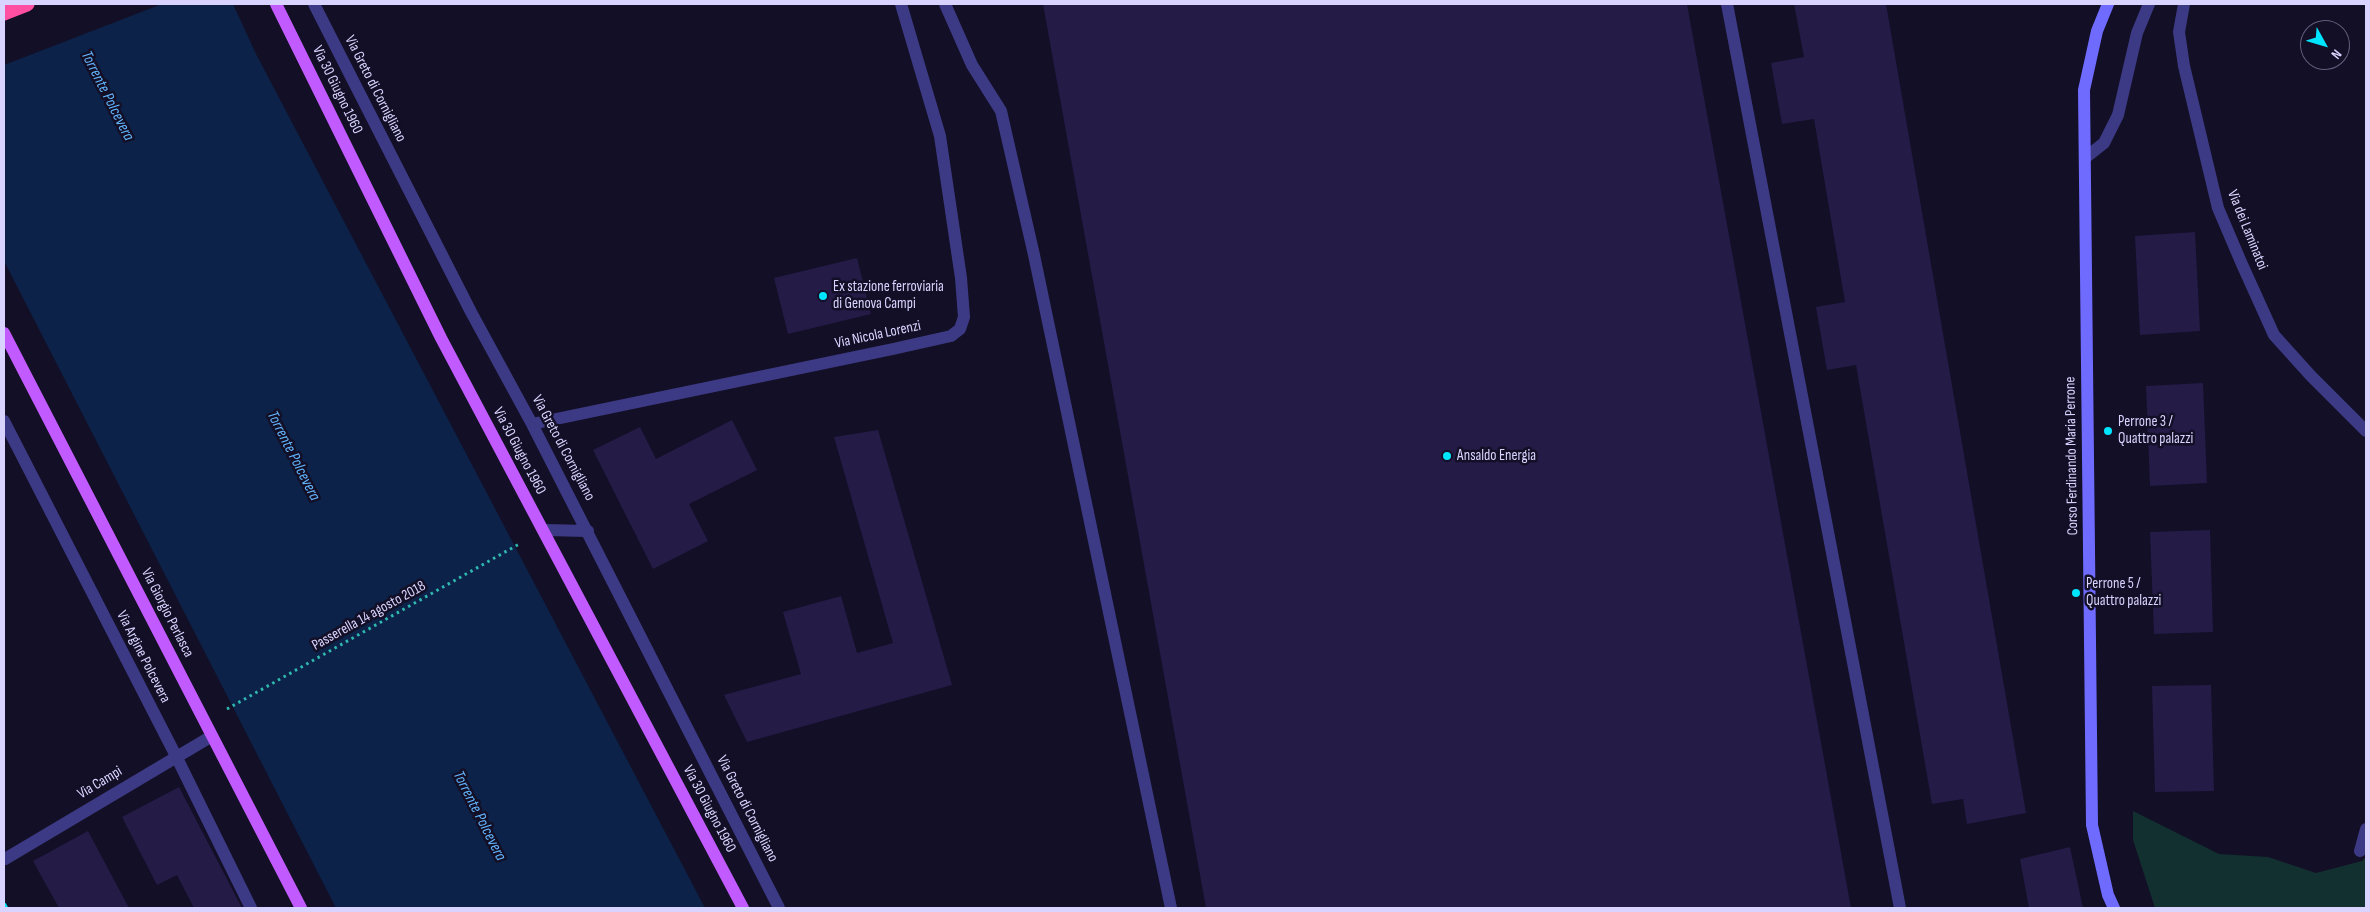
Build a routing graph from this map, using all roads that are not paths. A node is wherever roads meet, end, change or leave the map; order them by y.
1 (27, 4) edge
2 (276, 4) edge
3 (314, 4) edge
4 (901, 4) edge
5 (945, 4) edge
6 (1727, 4) edge
7 (2108, 4) edge
8 (2149, 4) edge
9 (2184, 4) edge
10 (4, 13) edge
11 (2085, 158) junction
12 (4, 333) edge
13 (4, 421) edge
14 (532, 424) junction
15 (2366, 431) edge
16 (544, 530) junction
17 (588, 531) junction
18 (212, 736) junction
19 (176, 756) junction
20 (2366, 829) edge
21 (2360, 851) dead end
22 (5, 858) edge
23 (251, 908) edge
24 (301, 908) edge
25 (743, 908) edge
26 (779, 908) edge
27 (1171, 908) edge
28 (1900, 908) edge
29 (2114, 908) edge

1 - 10 highway
2 - 16 main road, Via 30 Giugno 1960
3 - 14 street, Via Greto di Cornigliano
4 - 14 street, Via Nicola Lorenzi
5 - 27 street
6 - 28 street
7 - 11 main road, Corso Ferdinando Maria Perrone
8 - 11 street
9 - 15 street, Via dei Laminatoi
11 - 29 main road, Corso Ferdinando Maria Perrone
12 - 18 main road, Via Giorgio Perlasca
13 - 19 street, Via Argine Polcevera
14 - 17 street, Via Greto di Cornigliano
16 - 17 street
16 - 25 main road, Via 30 Giugno 1960
17 - 26 street, Via Greto di Cornigliano
18 - 19 street, Via Campi
18 - 24 main road, Via Giorgio Perlasca
19 - 22 street, Via Campi
19 - 23 street, Via Argine Polcevera
20 - 21 street

